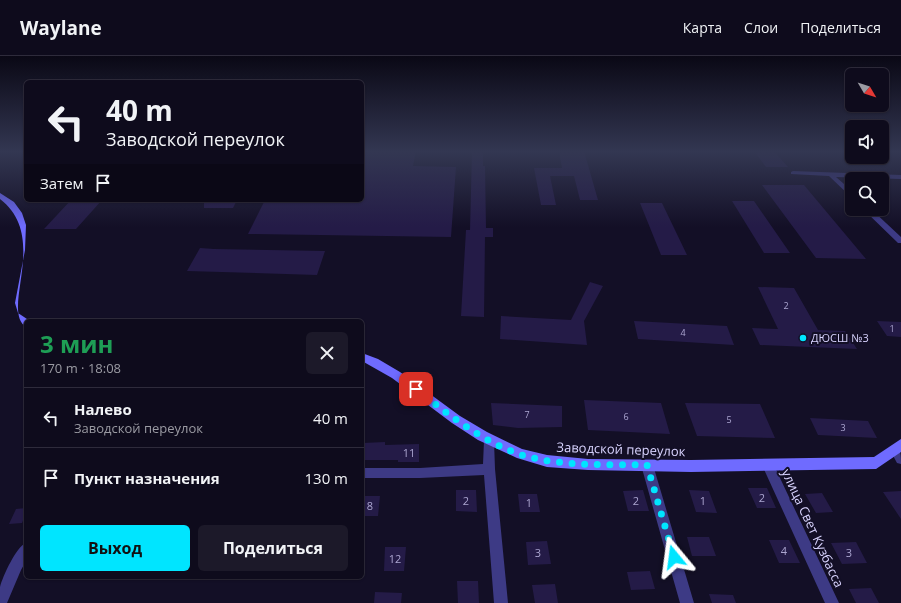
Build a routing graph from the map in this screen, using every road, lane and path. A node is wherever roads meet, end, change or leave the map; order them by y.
1 (833, 177) edge
2 (890, 177) edge
3 (901, 177) edge
4 (845, 188) edge
5 (0, 195) edge
6 (874, 216) edge
7 (901, 241) edge
8 (24, 322) edge
9 (364, 358) edge
10 (489, 441) junction
11 (899, 451) edge
12 (647, 465) junction
13 (768, 465) junction
14 (490, 469) junction
15 (364, 473) edge
16 (24, 553) edge
17 (0, 603) edge
18 (501, 603) edge
19 (687, 603) edge
20 (832, 603) edge

1 - 4 street
2 - 3 street
5 - 8 main road
6 - 7 street
9 - 10 main road, Заводской переулок
10 - 12 main road, Заводской переулок
10 - 14 street
11 - 13 main road, Заводской переулок
12 - 13 main road, Заводской переулок
12 - 19 street
13 - 20 street, улица Свет Кузбасса
14 - 15 street
14 - 18 street
16 - 17 street

